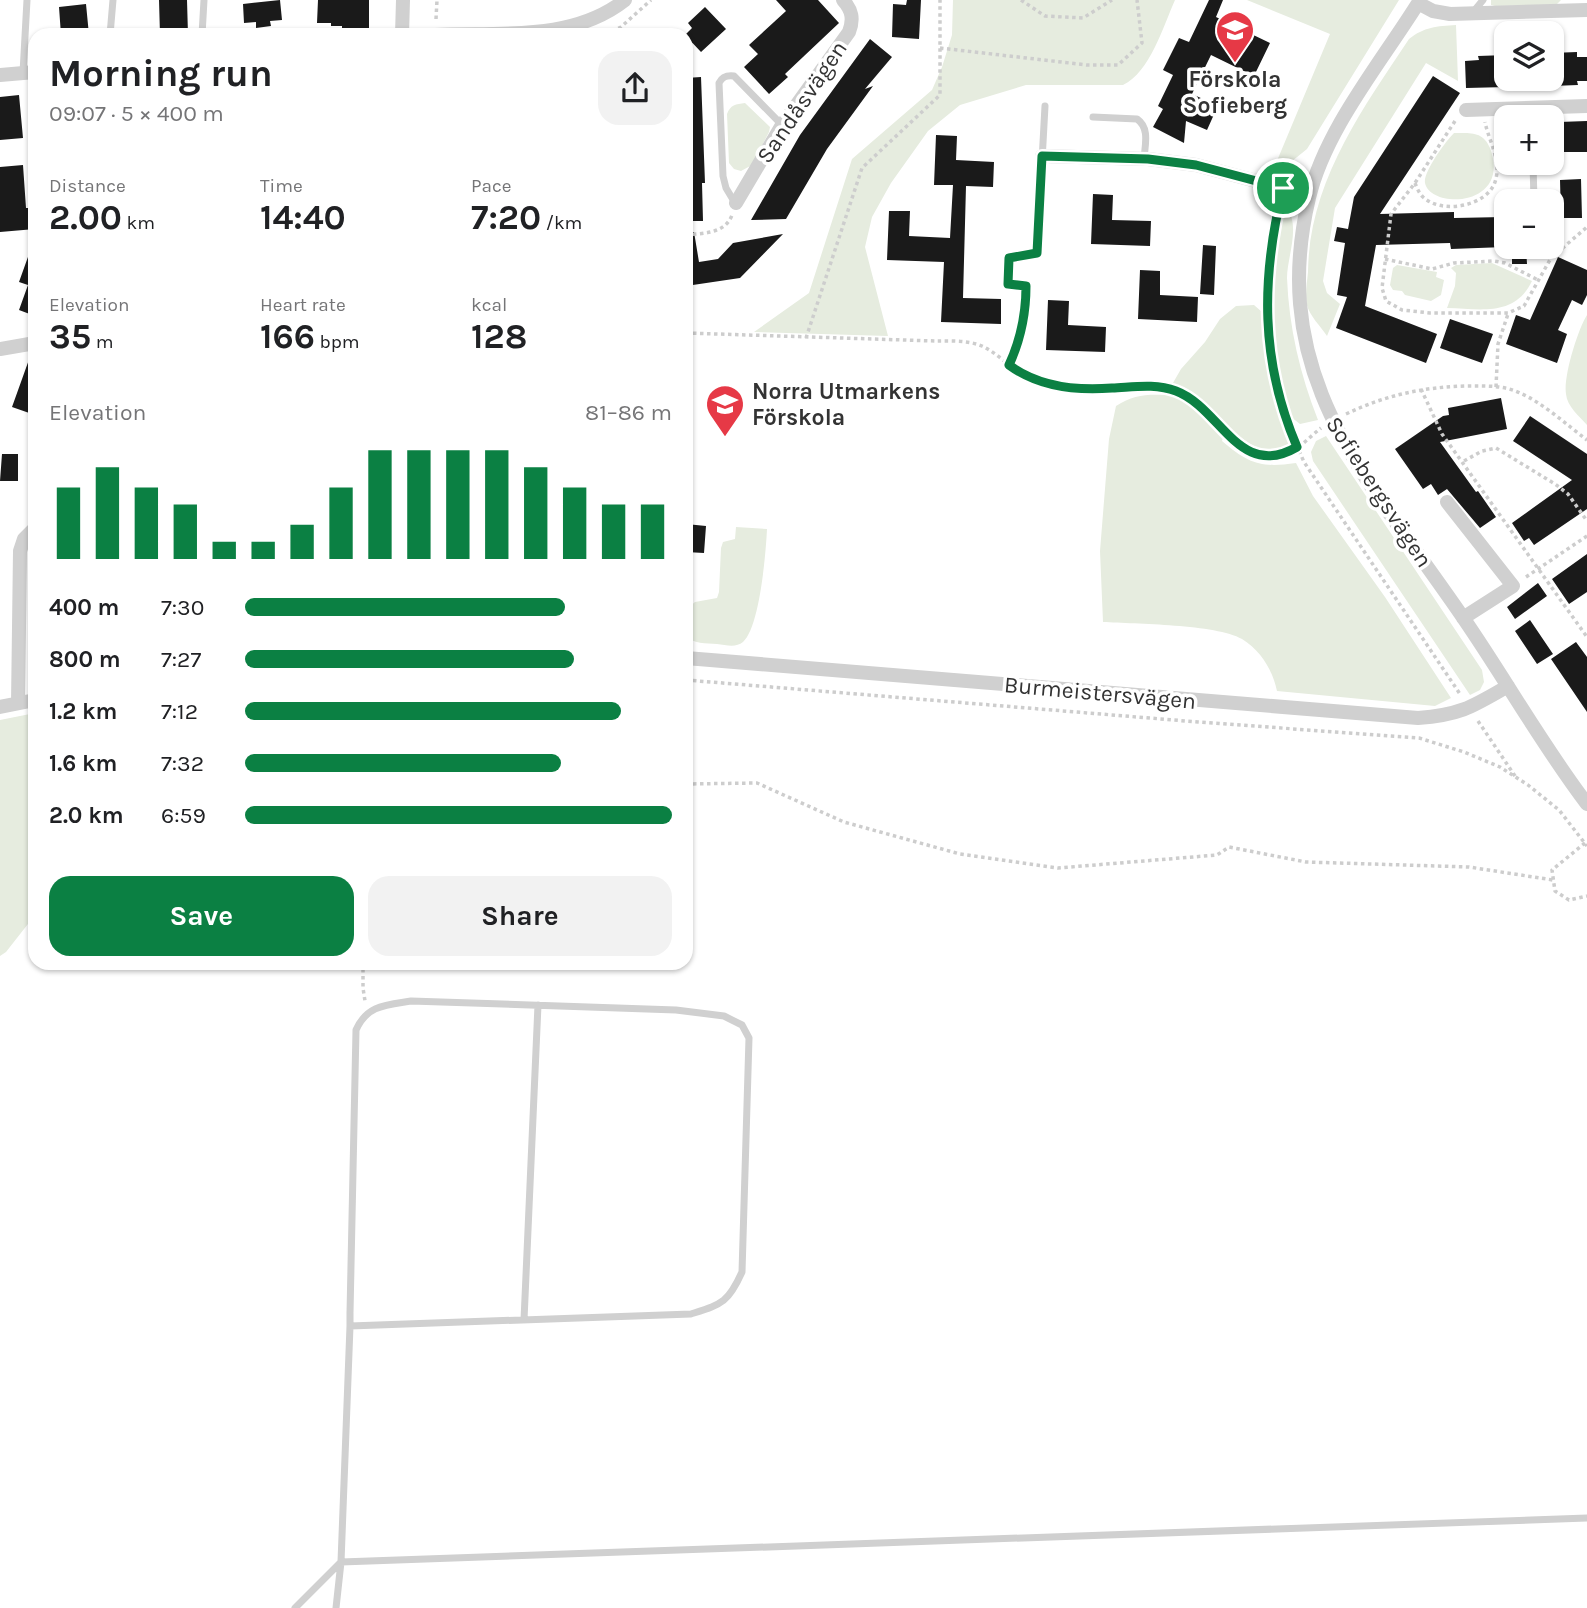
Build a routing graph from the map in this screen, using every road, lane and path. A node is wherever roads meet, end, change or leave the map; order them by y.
1 (27, 0) edge
2 (113, 0) edge
3 (204, 0) edge
4 (403, 0) edge
5 (625, 0) edge
6 (651, 0) edge
7 (843, 0) edge
8 (940, 0) edge
9 (1021, 0) edge
10 (1112, 0) edge
11 (1137, 0) edge
12 (1419, 2) edge
13 (1571, 5) edge
14 (1478, 6) edge
15 (1587, 10) edge
16 (111, 28) edge
17 (202, 28) edge
18 (402, 28) edge
19 (568, 28) edge
20 (619, 28) edge
21 (28, 36) edge
22 (940, 48) junction
23 (28, 73) edge
24 (0, 75) edge
25 (1045, 106) dead end
26 (1587, 106) edge
27 (1564, 109) edge
28 (1466, 110) joint
29 (1483, 110) junction
30 (1494, 111) edge
31 (1093, 117) dead end
32 (782, 125) junction
33 (1042, 156) junction
34 (1144, 159) junction
35 (1415, 183) junction
36 (1283, 188) junction
37 (1309, 195) junction
38 (736, 203) junction
39 (1587, 227) edge
40 (693, 234) edge
41 (1037, 253) joint
42 (1385, 259) junction
43 (1539, 280) junction
44 (1508, 313) junction
45 (693, 333) edge
46 (806, 338) junction
47 (28, 344) edge
48 (0, 349) edge
49 (1009, 365) junction
50 (1496, 387) junction
51 (1421, 389) junction
52 (1341, 416) dead end
53 (1321, 428) dead end
54 (1587, 440) edge
55 (1297, 447) junction
56 (1464, 461) junction
57 (1447, 502) dead end
58 (1587, 521) edge
59 (28, 535) edge
60 (1587, 536) edge
61 (1538, 569) junction
62 (1513, 586) junction
63 (1464, 618) junction
64 (1587, 637) edge
65 (693, 660) edge
66 (693, 681) edge
67 (1508, 686) junction
68 (1464, 699) dead end
69 (28, 701) edge
70 (18, 703) junction
71 (0, 707) edge
72 (1478, 721) dead end
73 (1516, 778) junction
74 (693, 785) edge
75 (1587, 804) edge
76 (1586, 844) edge
77 (1553, 880) junction
78 (1587, 896) edge
79 (363, 970) edge
80 (538, 1005) junction
81 (368, 1013) junction
82 (524, 1320) junction
83 (350, 1326) junction
84 (1587, 1518) edge
85 (341, 1562) junction
86 (295, 1608) edge
87 (336, 1608) edge

1 - 21 lane
2 - 16 lane
3 - 17 lane
4 - 18 street
5 - 19 street
6 - 20 path
7 - 32 street, Sandåsvägen
8 - 22 path
9 - 10 path
11 - 22 path
12 - 14 street
12 - 37 street, Sofiebergsvägen
13 - 14 street
13 - 15 street
22 - 46 path
23 - 24 street
25 - 33 lane
26 - 27 street
28 - 29 street
28 - 35 path
29 - 30 street
29 - 35 path
31 - 34 lane
32 - 38 street, Sandåsvägen
32 - 38 lane
33 - 34 street
33 - 41 lane
34 - 36 street
35 - 42 path
36 - 37 street
36 - 55 path
37 - 63 street, Sofiebergsvägen
38 - 40 path
39 - 43 path
41 - 49 path
42 - 43 path
42 - 44 path
43 - 44 path
44 - 50 path
45 - 46 path
46 - 49 path
47 - 48 street
49 - 55 path
50 - 51 path
50 - 54 path
51 - 52 path
51 - 56 path
53 - 55 path
55 - 68 path
56 - 58 path
56 - 61 path
57 - 62 street
59 - 70 street
60 - 61 path
61 - 62 path
61 - 64 path
62 - 63 street
63 - 67 street, Sofiebergsvägen
65 - 67 street, Burmeistersvägen
66 - 73 path
67 - 75 street, Sofiebergsvägen
69 - 70 street
70 - 71 street
72 - 73 path
73 - 76 path
74 - 77 path
76 - 77 path
77 - 78 path
79 - 81 path
80 - 81 lane
80 - 82 lane
80 - 82 lane
81 - 83 lane
82 - 83 lane
83 - 85 lane
84 - 85 lane
85 - 86 lane
85 - 87 lane

